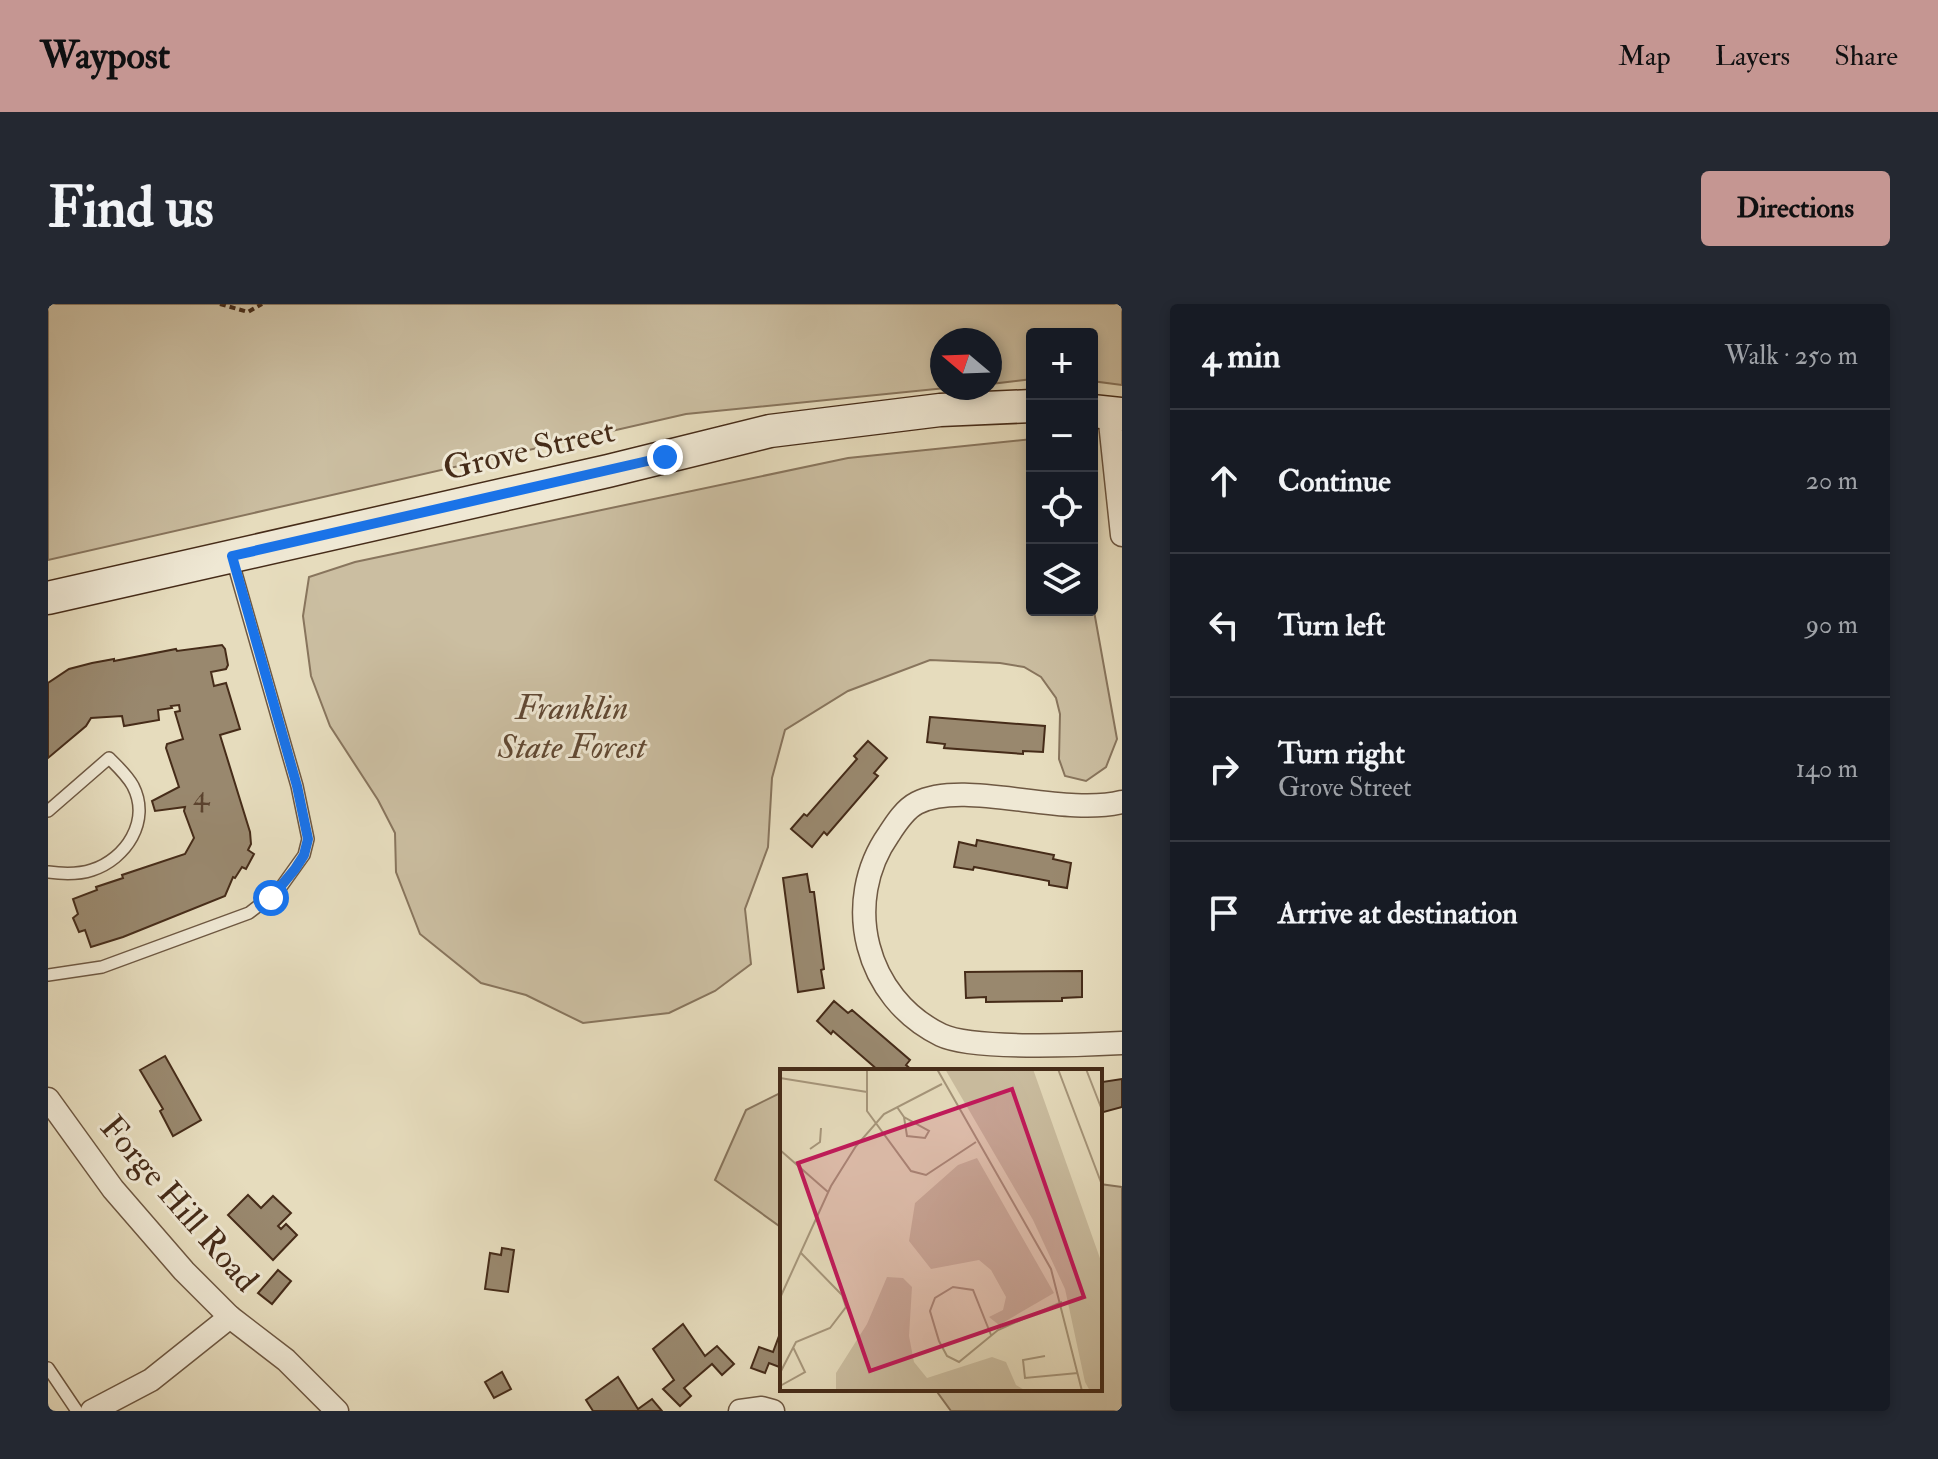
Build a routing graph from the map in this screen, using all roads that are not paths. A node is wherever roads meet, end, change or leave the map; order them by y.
1 (1026, 406) edge
2 (1108, 413) edge
3 (1122, 535) edge
4 (232, 556) junction
5 (48, 598) edge
6 (1122, 802) edge
7 (48, 811) edge
8 (48, 872) edge
9 (48, 975) edge
10 (1122, 1043) edge
11 (48, 1099) edge
12 (230, 1317) junction
13 (48, 1368) edge
14 (77, 1411) edge
15 (92, 1411) edge
16 (337, 1411) edge
17 (740, 1411) edge
18 (773, 1411) edge

1 - 4 main road, Grove Street
2 - 3 street
4 - 5 main road, Grove Street
4 - 9 lane
6 - 10 street
7 - 8 lane
11 - 12 street, Forge Hill Road
12 - 15 street
12 - 16 street, Forge Hill Road
13 - 14 lane
17 - 18 street

